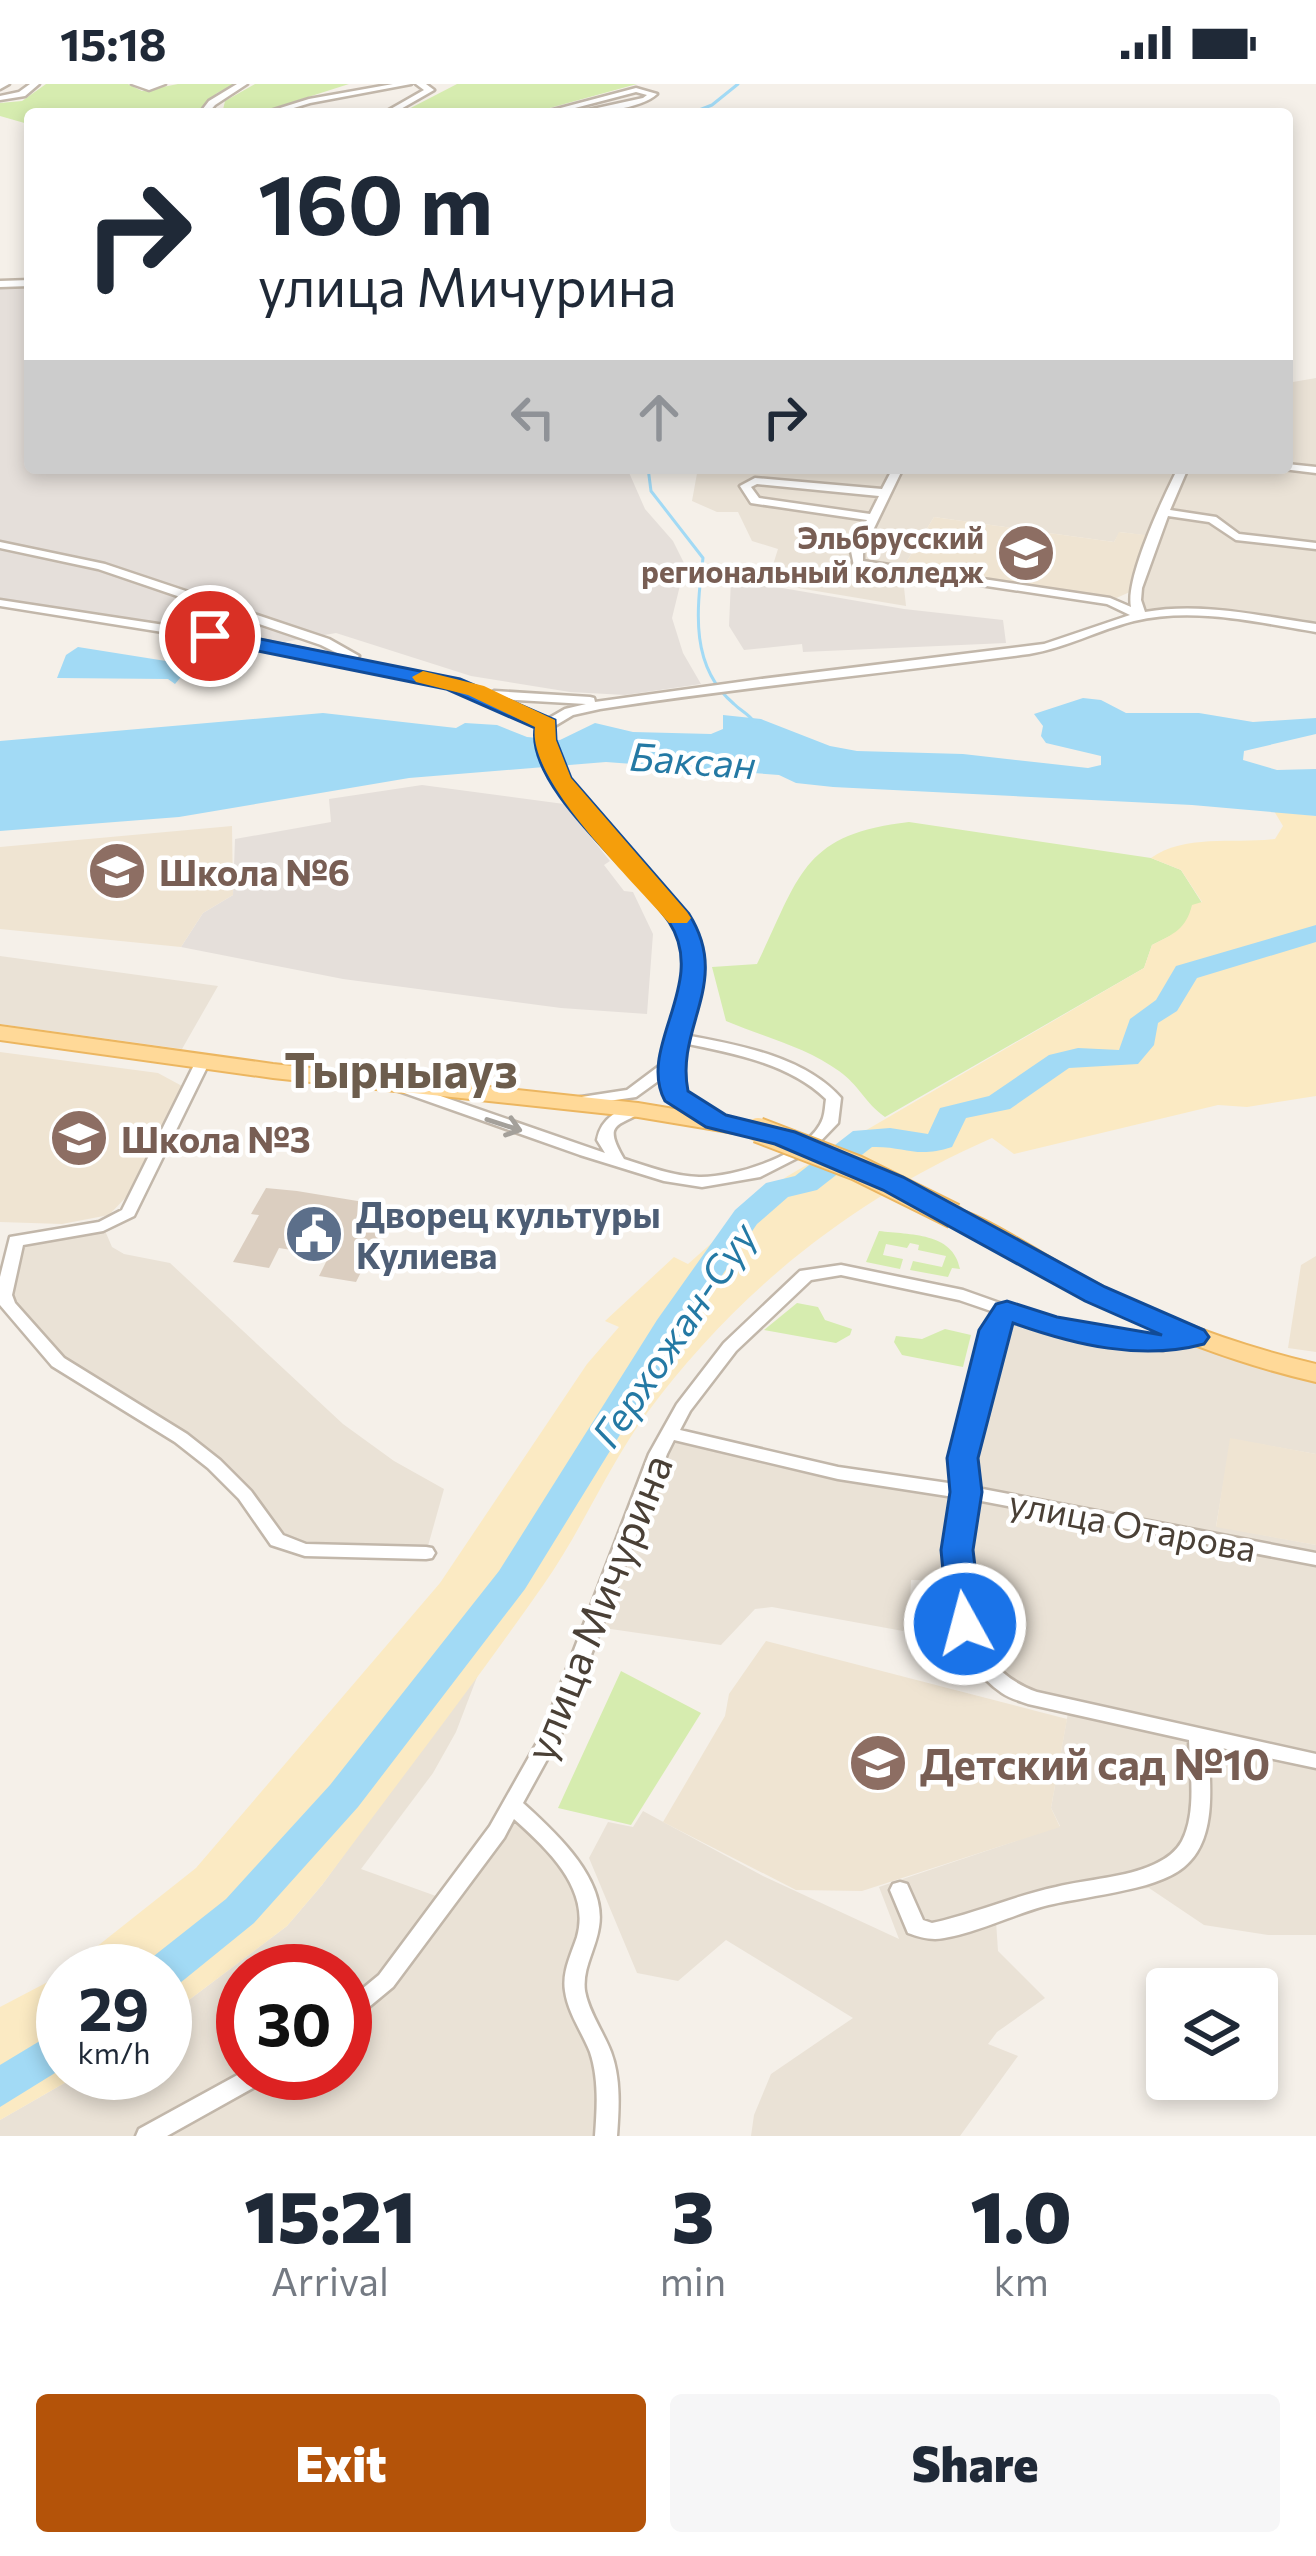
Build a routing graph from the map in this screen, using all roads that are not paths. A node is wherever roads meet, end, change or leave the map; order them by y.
1 (35, 84) edge
2 (136, 84) edge
3 (161, 84) edge
4 (243, 84) edge
5 (407, 84) edge
6 (420, 84) edge
7 (0, 98) edge
8 (208, 108) edge
9 (285, 108) edge
10 (397, 108) edge
11 (564, 108) edge
12 (605, 108) edge
13 (895, 474) edge
14 (1180, 474) edge
15 (886, 493) junction
16 (1167, 512) junction
17 (874, 518) junction
18 (0, 545) edge
19 (1316, 547) edge
20 (0, 603) edge
21 (1141, 616) junction
22 (1316, 628) edge
23 (372, 666) junction
24 (485, 695) junction
25 (616, 702) junction
26 (545, 728) junction
27 (0, 1033) edge
28 (681, 1038) junction
29 (203, 1061) junction
30 (669, 1066) junction
31 (394, 1085) junction
32 (570, 1102) junction
33 (638, 1110) junction
34 (716, 1121) junction
35 (617, 1160) junction
36 (1007, 1310) junction
37 (1194, 1337) junction
38 (1316, 1373) edge
39 (669, 1432) junction
40 (966, 1492) junction
41 (426, 1553) dead end
42 (1316, 1559) edge
43 (1198, 1738) junction
44 (1316, 1761) edge
45 (512, 1804) junction
46 (900, 1890) dead end
47 (372, 1993) edge
48 (216, 2098) edge
49 (147, 2136) edge
50 (606, 2136) edge

1 - 7 street
2 - 3 street
4 - 8 street
5 - 9 street
6 - 10 street
11 - 12 street
13 - 15 street
14 - 16 street
15 - 17 street
15 - 17 street
16 - 19 street
16 - 21 street
17 - 21 street
18 - 23 street
20 - 23 street
21 - 22 street
21 - 25 street
23 - 24 street
24 - 25 street
24 - 26 street
25 - 26 street
26 - 28 street
27 - 29 main road
28 - 30 street
28 - 35 street
29 - 31 main road
29 - 41 street
30 - 32 street
30 - 34 street
31 - 32 main road
31 -> 35 street
32 - 33 main road
33 - 34 main road
33 - 35 street
34 - 37 main road, bridge
36 - 37 street, улица Мичурина
36 - 39 street, улица Мичурина
36 - 40 street
37 - 38 main road
39 - 40 street, улица Отарова
39 - 45 street, улица Мичурина
40 - 42 street, улица Отарова
40 - 43 street
43 - 44 street
43 - 46 street
45 - 47 street
45 - 50 street, улица Мичурина
48 - 49 street

